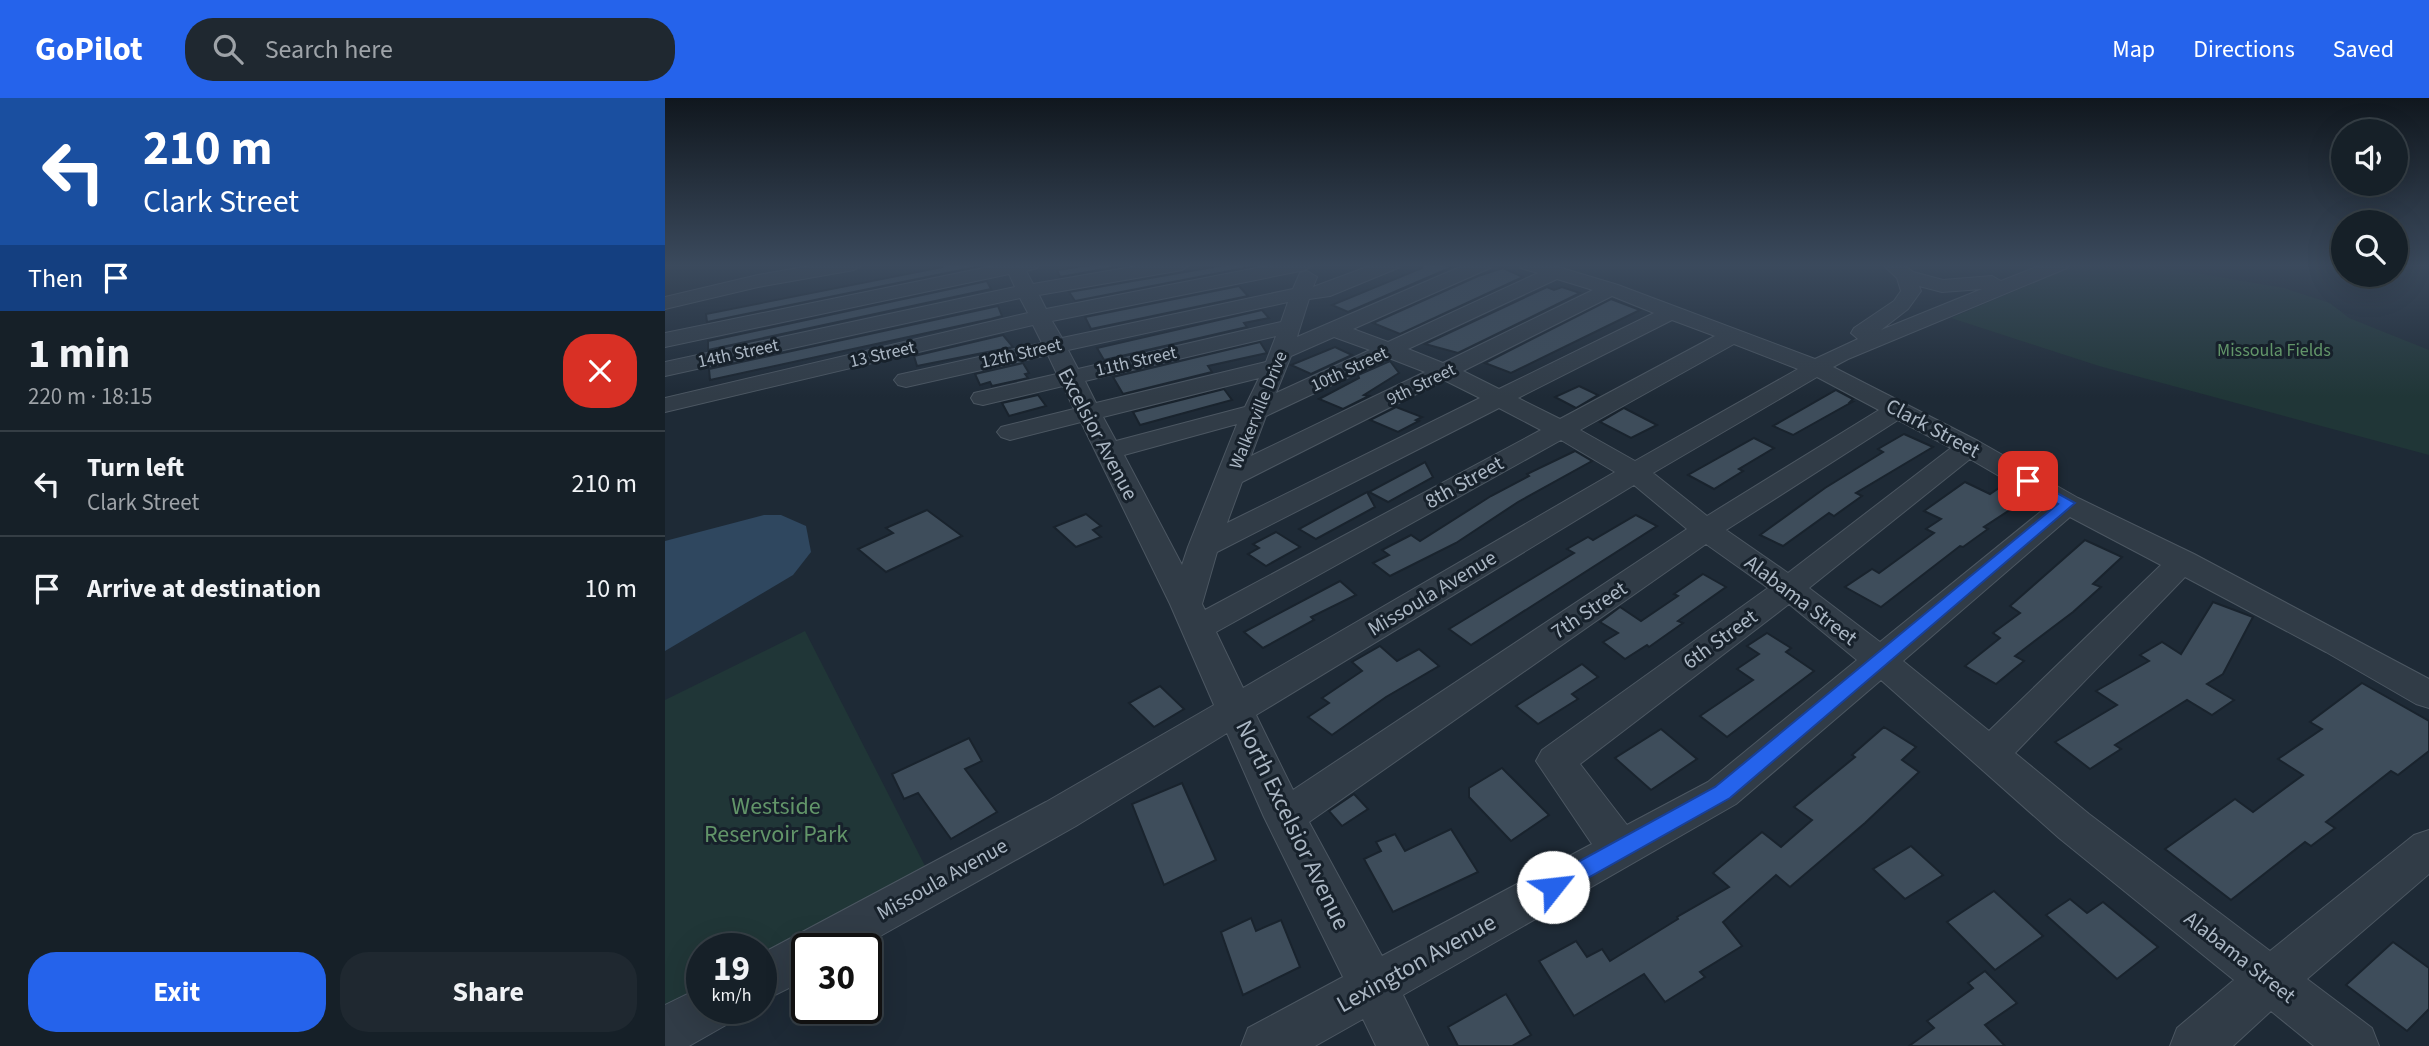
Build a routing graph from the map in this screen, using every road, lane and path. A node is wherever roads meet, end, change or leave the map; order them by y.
1 (814, 308) edge
2 (950, 308) edge
3 (1035, 308) edge
4 (1083, 308) edge
5 (1224, 308) edge
6 (1296, 308) edge
7 (1380, 308) edge
8 (1479, 308) edge
9 (1573, 308) edge
10 (1661, 308) edge
11 (1898, 308) edge
12 (1953, 308) edge
13 (1671, 312) junction
14 (1039, 317) junction
15 (1290, 326) junction
16 (1334, 329) junction
17 (1732, 336) junction
18 (669, 339) edge
19 (1052, 345) junction
20 (1389, 350) junction
21 (1280, 359) junction
22 (1829, 361) junction
23 (1446, 372) junction
24 (666, 373) edge
25 (1068, 376) junction
26 (906, 380) dead end
27 (983, 398) dead end
28 (1499, 400) junction
29 (665, 405) edge
30 (1898, 410) junction
31 (1255, 412) junction
32 (1087, 413) junction
33 (1560, 429) junction
34 (1010, 432) dead end
35 (1969, 447) junction
36 (1108, 451) junction
37 (1635, 472) junction
38 (1230, 477) junction
39 (2068, 503) junction
40 (1706, 530) junction
41 (1203, 547) junction
42 (2183, 561) junction
43 (1790, 588) junction
44 (1191, 616) junction
45 (1882, 662) junction
46 (2429, 695) edge
47 (1236, 709) junction
48 (1990, 754) junction
49 (1285, 817) junction
50 (2429, 848) edge
51 (1620, 849) junction
52 (844, 933) edge
53 (2269, 981) junction
54 (1374, 985) junction
55 (686, 1021) edge
56 (665, 1032) edge
57 (1266, 1046) edge
58 (1403, 1046) edge
59 (2195, 1046) edge
60 (2354, 1046) edge

1 - 18 street
2 - 24 street, 14th Street
3 - 14 street, Excelsior Avenue
4 - 14 street, 13 Street
5 - 19 street, 12th Street
6 - 15 street, Walkerville Drive
7 - 16 street
8 - 20 street, 10th Street
9 - 23 street, 9th Street
10 - 13 street, Clark Street
11 - 22 street
12 - 22 street, Missoula Avenue
13 - 17 street, Clark Street
13 - 28 street
14 - 19 street, Excelsior Avenue
14 - 29 street, 13 Street
15 - 21 street, Walkerville Drive
15 - 25 street, 11th Street
16 - 20 street, Alabama Street
16 - 21 street
17 - 22 street, Clark Street
17 - 33 street, 8th Street
18 - 24 street
19 - 25 street, Excelsior Avenue
19 - 26 street, 12th Street
20 - 23 street, Alabama Street
20 - 31 street, 10th Street
21 - 31 street, Walkerville Drive
21 - 32 street
22 - 30 street, Clark Street
22 - 37 street, Missoula Avenue
23 - 28 street, Alabama Street
23 - 38 street, 9th Street
25 - 27 street, 11th Street
25 - 32 street, Excelsior Avenue
28 - 33 street, Alabama Street
28 - 41 street
30 - 35 street, Clark Street
30 - 40 street, 7th Street
31 - 36 street, 10th Street
31 - 38 street, Walkerville Drive
32 - 34 street
32 - 36 street, Excelsior Avenue
33 - 37 street, Alabama Street
33 - 44 street, 8th Street
35 - 39 street, Clark Street
35 - 43 street, 6th Street
36 - 44 street, Excelsior Avenue
37 - 40 street, Alabama Street
37 - 47 street, Missoula Avenue
38 - 41 street, Walkerville Drive
39 - 42 street, Clark Street
39 - 45 street, Lexington Avenue
40 - 43 street, Alabama Street
40 - 49 street, 7th Street
41 - 44 street, Walkerville Drive
42 - 46 street, Clark Street
42 - 48 street
43 - 45 street, Alabama Street
43 - 51 street, 6th Street
44 - 47 street, North Excelsior Avenue
45 - 48 street, Alabama Street
45 - 51 street, Lexington Avenue
47 - 49 street, North Excelsior Avenue
47 - 52 street, Missoula Avenue
48 - 53 street, Alabama Street
49 - 54 street, North Excelsior Avenue
50 - 53 street
51 - 54 street, Lexington Avenue
53 - 59 street
53 - 60 street, Alabama Street
54 - 57 street, Lexington Avenue
54 - 58 street, North Excelsior Avenue
55 - 56 street

